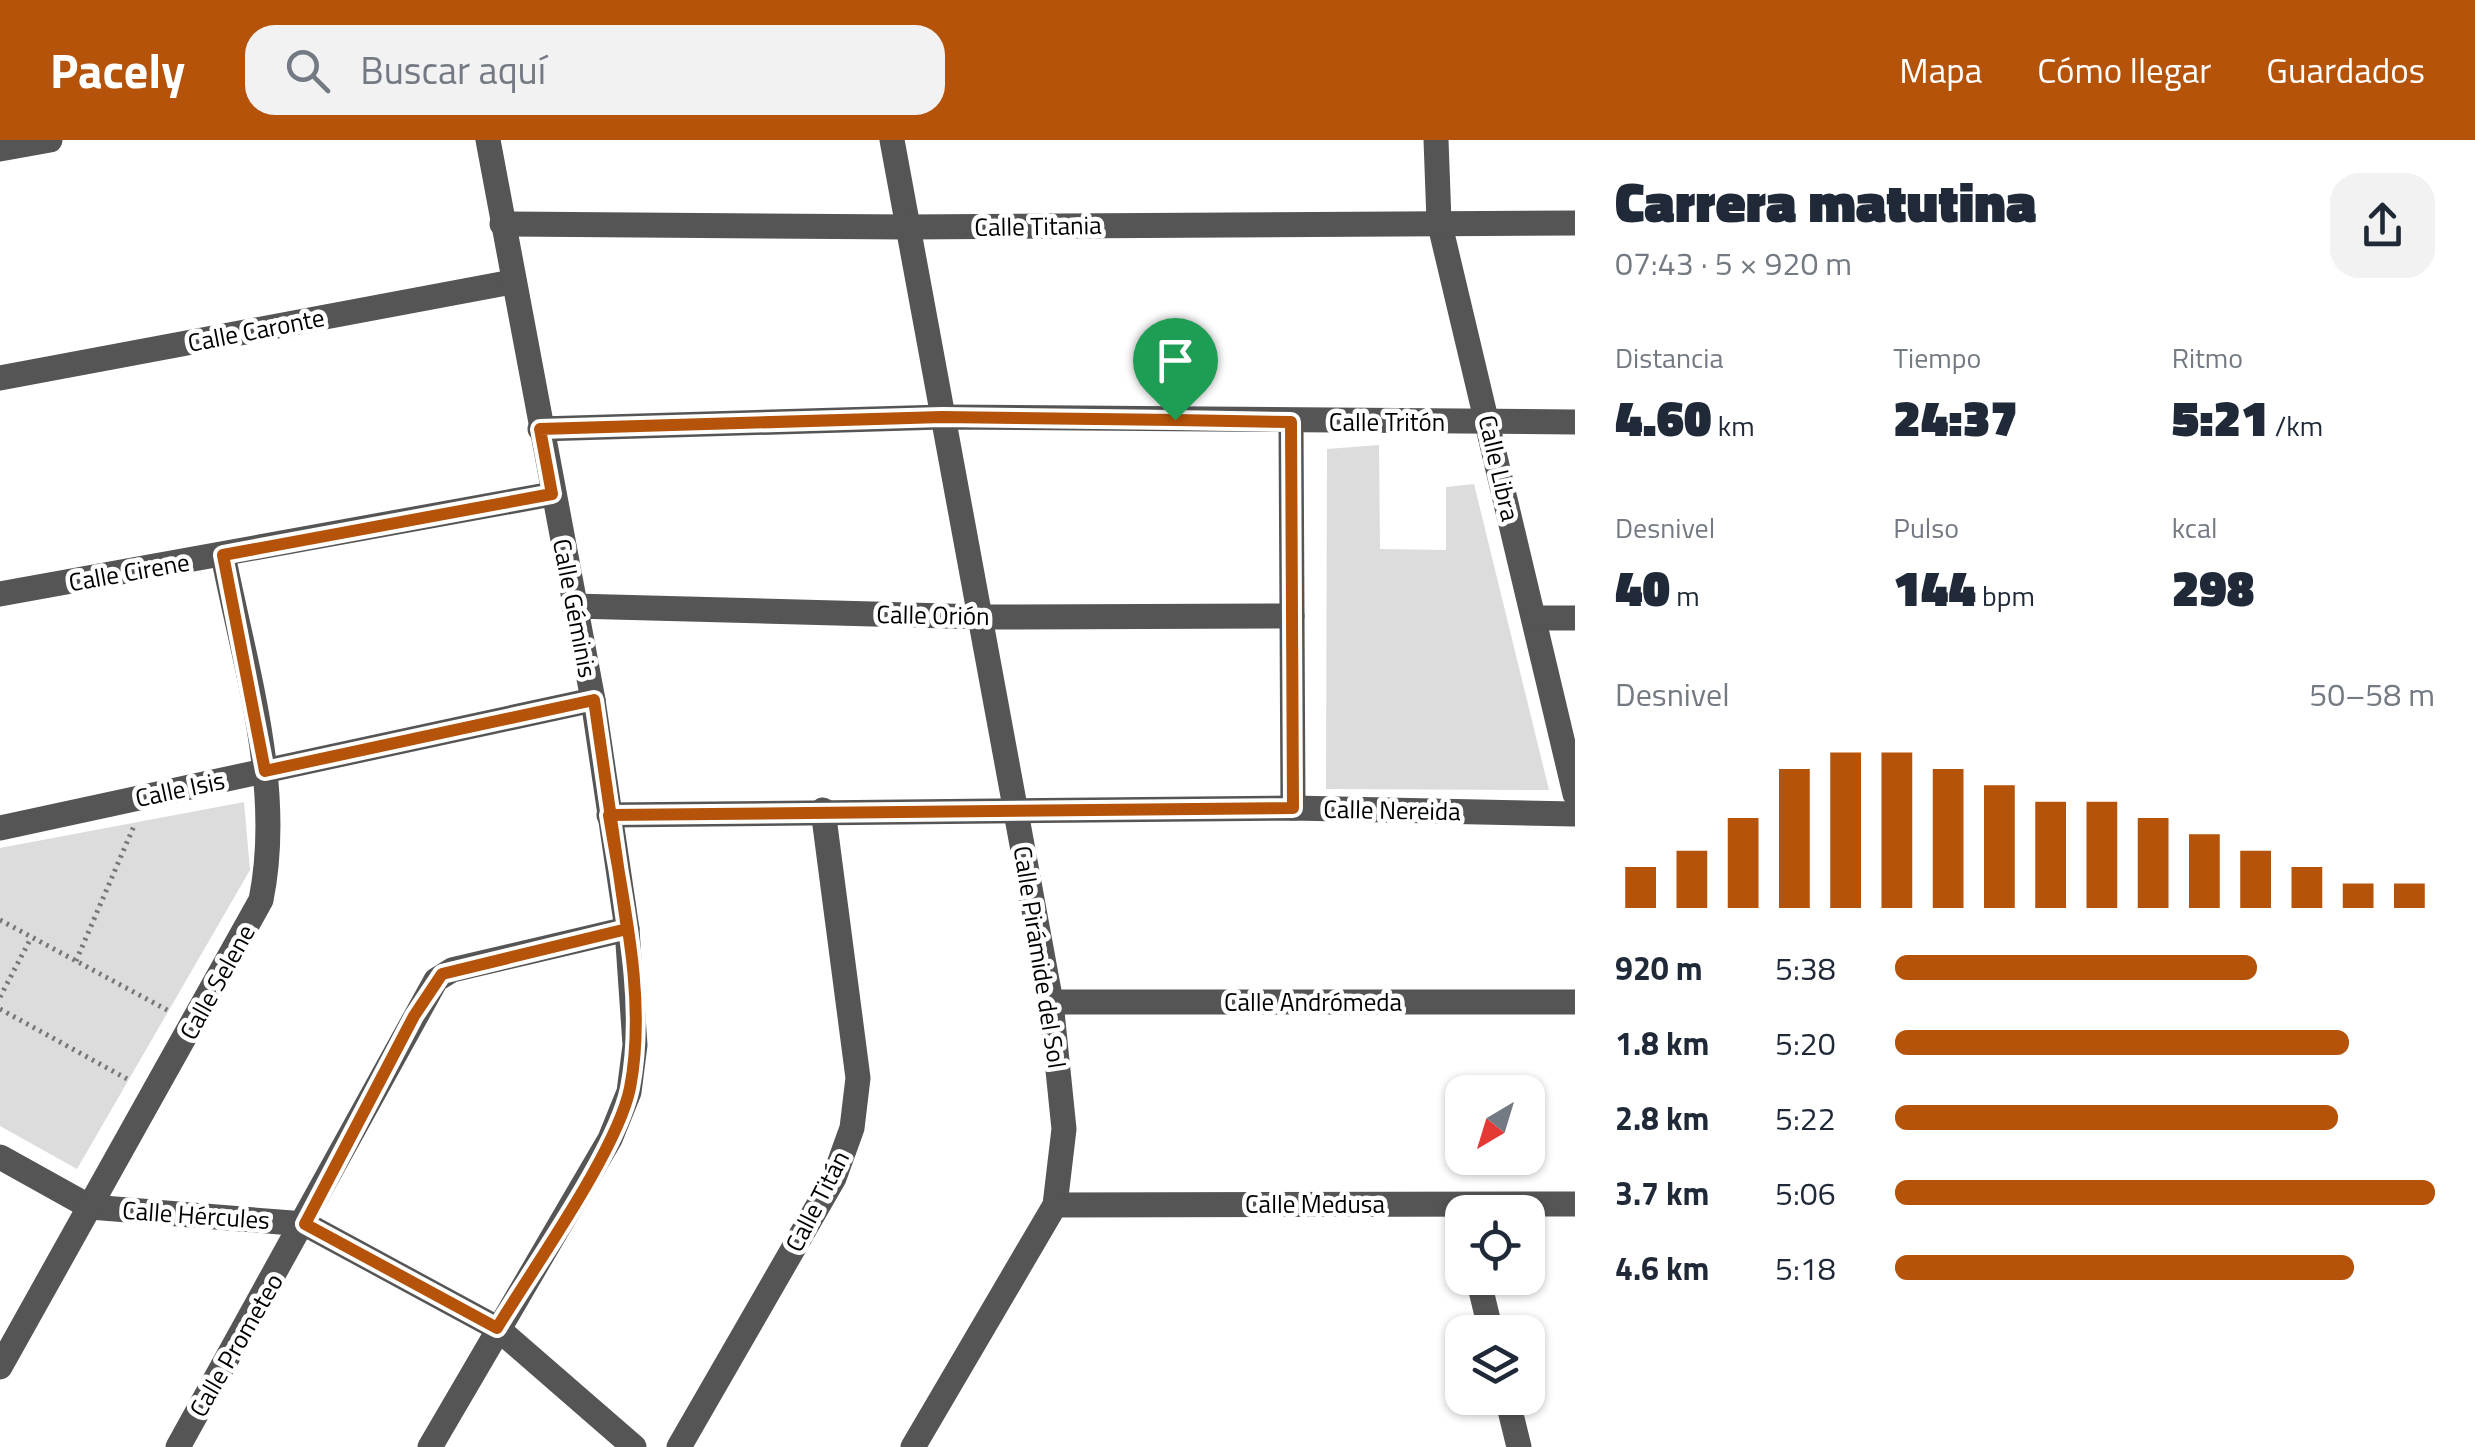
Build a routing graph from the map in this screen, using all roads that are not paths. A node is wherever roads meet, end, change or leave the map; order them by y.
1 (50, 140) edge
2 (488, 140) edge
3 (892, 140) edge
4 (1436, 140) edge
5 (0, 149) edge
6 (1440, 221) junction
7 (1575, 222) edge
8 (502, 224) junction
9 (908, 227) junction
10 (512, 282) junction
11 (0, 378) edge
12 (942, 417) junction
13 (1291, 422) junction
14 (1488, 422) junction
15 (1575, 422) edge
16 (540, 429) junction
17 (552, 494) junction
18 (223, 555) junction
19 (0, 594) edge
20 (574, 606) junction
21 (1292, 616) junction
22 (983, 617) junction
23 (1534, 618) junction
24 (1575, 618) edge
25 (594, 700) junction
26 (265, 771) junction
27 (1575, 794) edge
28 (1293, 808) junction
29 (823, 810) junction
30 (1016, 813) junction
31 (1575, 814) edge
32 (609, 815) junction
33 (0, 828) edge
34 (627, 929) junction
35 (1051, 1002) junction
36 (1575, 1002) edge
37 (0, 1157) edge
38 (1054, 1204) junction
39 (1575, 1204) edge
40 (1545, 1206) edge
41 (90, 1208) junction
42 (1445, 1210) edge
43 (305, 1224) junction
44 (497, 1328) junction
45 (0, 1367) edge
46 (1511, 1415) edge
47 (178, 1447) edge
48 (430, 1447) edge
49 (634, 1447) edge
50 (680, 1447) edge
51 (912, 1447) edge
52 (1519, 1447) edge

1 - 5 street
2 - 8 street, Calle Géminis
3 - 9 street, Calle Pirámide del Sol
4 - 6 street, Calle Libra
6 - 7 street, Calle Titania
6 - 9 street, Calle Titania
6 - 14 street, Calle Libra
8 - 9 street, Calle Titania
8 - 10 street, Calle Géminis
9 - 12 street, Calle Pirámide del Sol
10 - 11 street, Calle Caronte
10 - 16 street, Calle Géminis
12 - 13 street, Calle Tritón
12 - 16 street, Calle Tritón
12 - 22 street, Calle Pirámide del Sol
13 - 14 street, Calle Tritón
13 - 21 street
14 - 15 street, Calle Tritón
14 - 23 street, Calle Libra
16 - 17 street, Calle Géminis
17 - 18 street, Calle Cirene
17 - 20 street, Calle Géminis
18 - 19 street, Calle Cirene
18 - 26 street, Calle Selene
20 - 22 street, Calle Orión
20 - 25 street, Calle Géminis
21 - 22 street, Calle Orión
21 - 28 street
22 - 30 street, Calle Pirámide del Sol
23 - 24 street
23 - 27 street, Calle Libra
25 - 26 street, Calle Isis
25 - 32 street, Calle Géminis
26 - 33 street, Calle Isis
26 - 41 street, Calle Selene
28 - 30 street, Calle Nereida
28 - 31 street, Calle Nereida
29 - 30 street, Calle Nereida
29 - 32 street, Calle Nereida
29 - 50 street, Calle Titán
30 - 35 street, Calle Pirámide del Sol
32 - 34 street, Calle Géminis
34 - 43 street, Calle Prometeo
34 - 44 street, Calle Géminis
35 - 36 street, Calle Andrómeda
35 - 38 street, Calle Pirámide del Sol
37 - 41 street, Calle Hércules
38 - 42 street, Calle Medusa
38 - 51 street, Calle Pirámide del Sol
39 - 40 street, Calle Medusa
41 - 43 street, Calle Hércules
41 - 45 street, Calle Selene
43 - 44 street, Calle Hércules
43 - 47 street, Calle Prometeo
44 - 48 street, Calle Géminis
44 - 49 street, Calle Hércules
46 - 52 street

